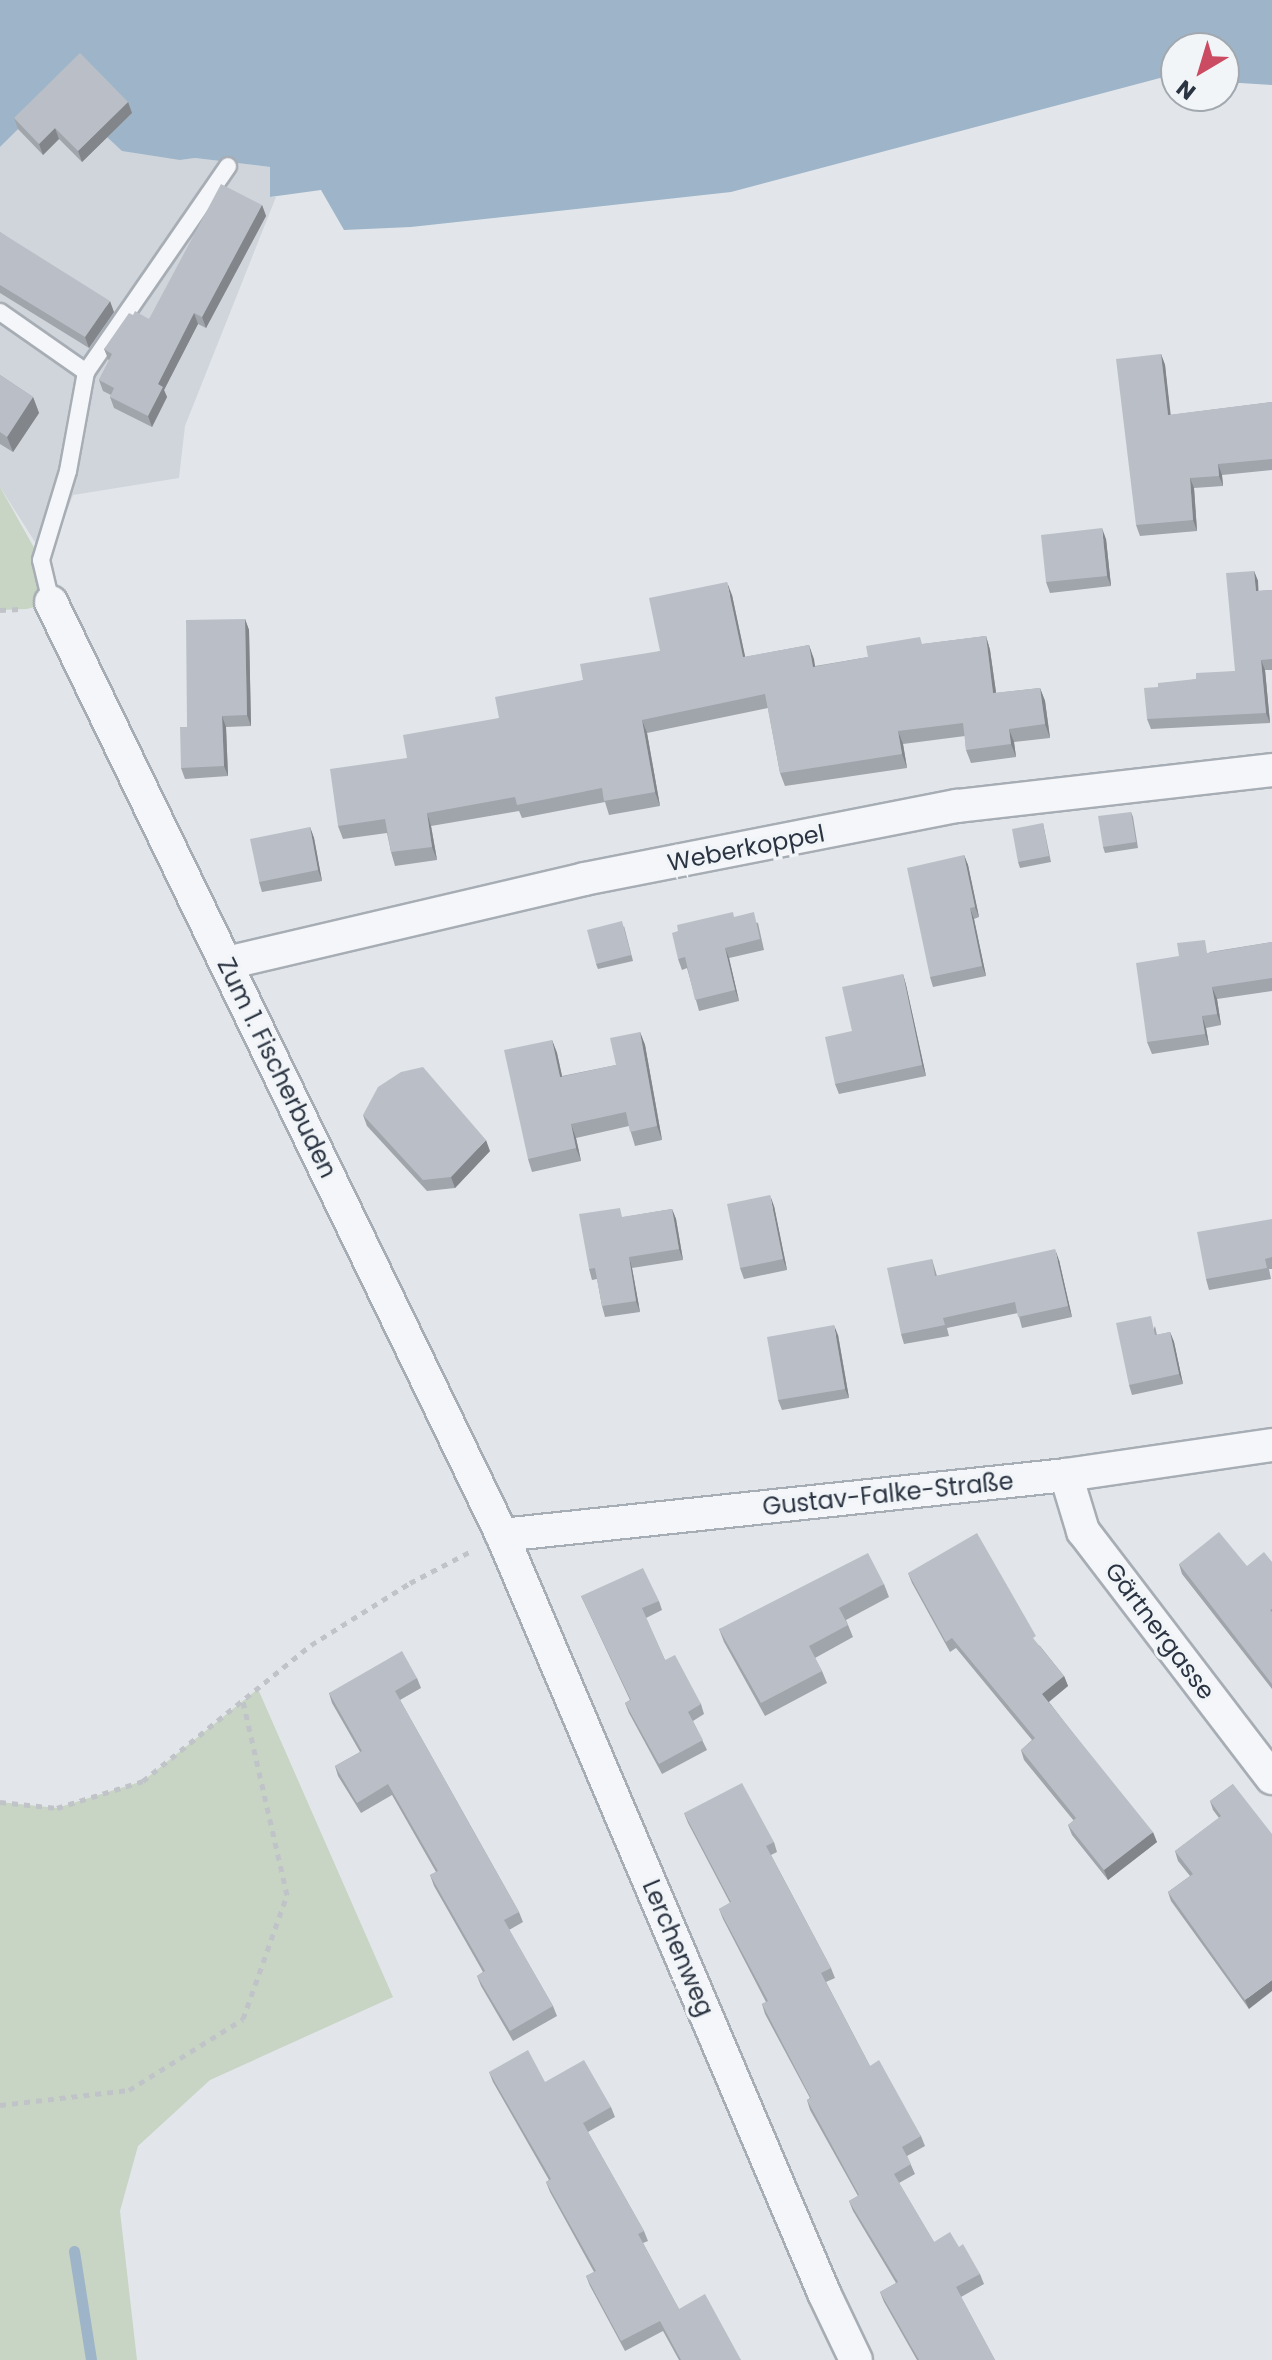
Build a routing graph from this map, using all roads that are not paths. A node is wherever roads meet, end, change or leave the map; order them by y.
1 (228, 166) dead end
2 (0, 312) edge
3 (86, 372) junction
4 (51, 602) joint
5 (1272, 770) edge
6 (227, 963) junction
7 (1272, 1445) edge
8 (1066, 1475) junction
9 (502, 1535) junction
10 (1272, 1778) edge
11 (856, 2360) edge

1 - 3 lane
2 - 3 lane
3 - 4 lane
4 - 6 street, Zum 1. Fischerbuden
5 - 6 street, Weberkoppel
6 - 9 street, Zum 1. Fischerbuden
7 - 8 street, Gustav-Falke-Straße
8 - 9 street, Gustav-Falke-Straße
8 - 10 street, Gärtnergasse
9 - 11 street, Lerchenweg

